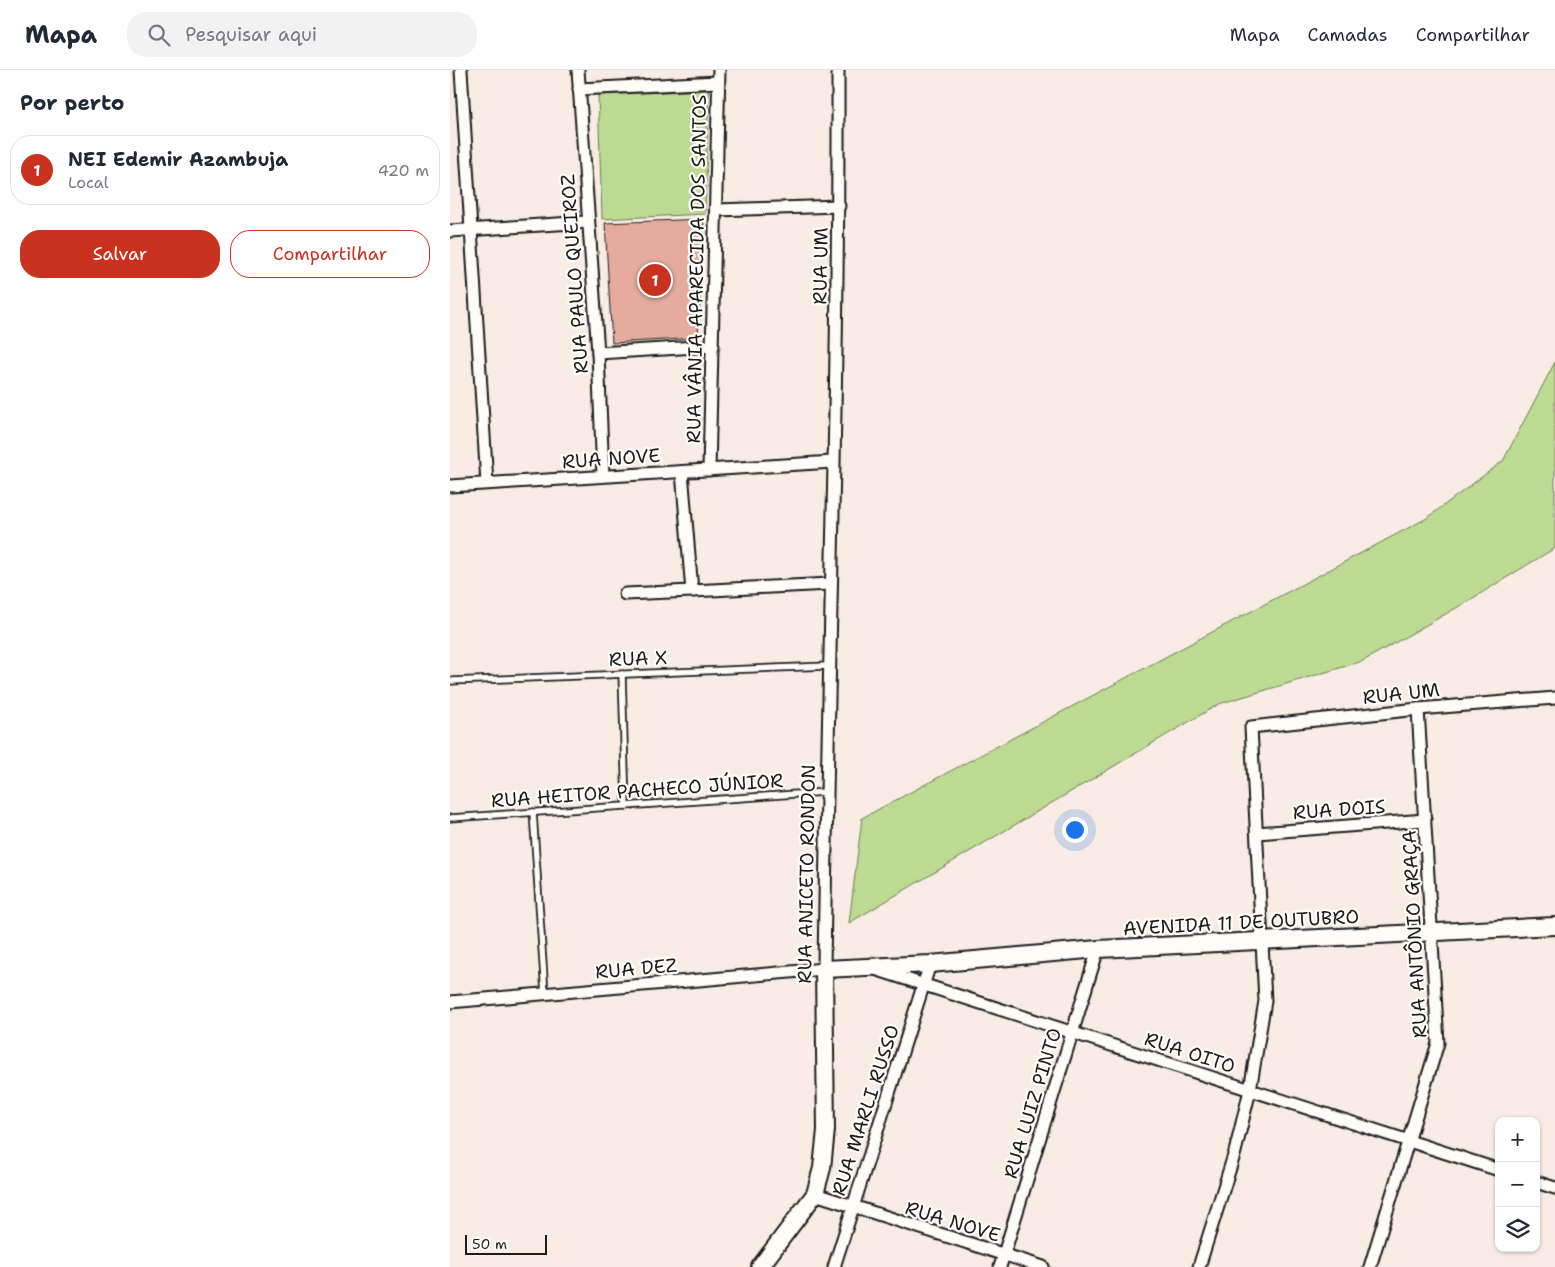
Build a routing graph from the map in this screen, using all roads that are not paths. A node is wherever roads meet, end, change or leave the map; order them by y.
1 (461, 70) edge
2 (578, 70) edge
3 (838, 70) edge
4 (718, 76) edge
5 (579, 89) junction
6 (839, 206) junction
7 (716, 210) junction
8 (588, 222) junction
9 (470, 230) junction
10 (450, 231) edge
11 (713, 346) junction
12 (598, 353) junction
13 (833, 462) junction
14 (709, 470) junction
15 (682, 472) junction
16 (603, 476) junction
17 (487, 484) junction
18 (450, 486) edge
19 (830, 584) junction
20 (692, 590) junction
21 (625, 594) dead end
22 (828, 666) junction
23 (622, 674) junction
24 (450, 681) edge
25 (1555, 698) edge
26 (1418, 709) junction
27 (826, 792) junction
28 (626, 806) junction
29 (533, 812) junction
30 (450, 818) edge
31 (1425, 820) junction
32 (1257, 833) junction
33 (1555, 926) edge
34 (1432, 932) junction
35 (1262, 941) junction
36 (1098, 949) junction
37 (930, 964) junction
38 (824, 968) junction
39 (871, 968) junction
40 (924, 985) junction
41 (545, 994) junction
42 (450, 1002) edge
43 (1072, 1033) junction
44 (1250, 1090) junction
45 (1408, 1141) junction
46 (1495, 1169) edge
47 (1540, 1183) edge
48 (1555, 1188) edge
49 (816, 1194) junction
50 (852, 1208) junction
51 (1004, 1255) junction
52 (760, 1267) edge
53 (834, 1267) edge
54 (1000, 1267) edge
55 (1042, 1267) edge
56 (1199, 1267) edge
57 (1370, 1267) edge

1 - 9 street
2 - 5 street, RUA PAULO QUEIROZ
3 - 6 street, RUA UM
4 - 5 street
4 - 7 street, RUA VÂNIA APARECIDA DOS SANTOS
5 - 8 street, RUA PAULO QUEIROZ
6 - 7 street
6 - 13 street, RUA UM
7 - 11 street, RUA VÂNIA APARECIDA DOS SANTOS
8 - 9 street
8 - 12 street, RUA PAULO QUEIROZ
9 - 10 street
9 - 17 street
11 - 12 street
11 - 14 street, RUA VÂNIA APARECIDA DOS SANTOS
12 - 16 street, RUA PAULO QUEIROZ
13 - 14 street, RUA NOVE
13 - 19 street, RUA ANICETO RONDON
14 - 15 street, RUA NOVE
15 - 16 street, RUA NOVE
15 - 20 street
16 - 17 street, RUA NOVE
17 - 18 street, RUA NOVE
19 - 20 street
19 - 22 street, RUA ANICETO RONDON
20 - 21 street
22 - 23 lane, RUA X
22 - 27 street, RUA ANICETO RONDON
23 - 24 lane, RUA X
23 - 28 lane
25 - 26 street, RUA UM
26 - 31 street, RUA ANTÔNIO GRAÇA
26 - 32 street, RUA UM
27 - 28 lane, RUA HEITOR PACHECO JÚNIOR
27 - 38 street, RUA ANICETO RONDON
28 - 29 lane, RUA HEITOR PACHECO JÚNIOR
29 - 30 lane, RUA HEITOR PACHECO JÚNIOR
29 - 41 lane
31 - 32 street, RUA DOIS
31 - 34 street, RUA ANTÔNIO GRAÇA
32 - 35 street
33 - 34 street, AVENIDA 11 DE OUTUBRO
34 - 35 street, AVENIDA 11 DE OUTUBRO
34 - 45 street, RUA ANTÔNIO GRAÇA
35 - 36 street, AVENIDA 11 DE OUTUBRO
35 - 44 street
36 - 37 street, AVENIDA 11 DE OUTUBRO
36 - 43 street, RUA LUIZ PINTO
37 - 39 street, AVENIDA 11 DE OUTUBRO
37 - 40 street, RUA MARLI RUSSO
38 - 39 street, AVENIDA 11 DE OUTUBRO
38 - 41 street, RUA DEZ
38 - 49 street, RUA ANICETO RONDON
39 - 40 street, RUA OITO
40 - 43 street, RUA OITO
40 - 50 street, RUA MARLI RUSSO
41 - 42 street, RUA DEZ
43 - 44 street, RUA OITO
43 - 51 street, RUA LUIZ PINTO
44 - 45 street, RUA OITO
44 - 56 street
45 - 46 street, RUA OITO
45 - 57 street, RUA ANTÔNIO GRAÇA
47 - 48 street
49 - 50 street, RUA NOVE
49 - 52 street, RUA ANICETO RONDON
50 - 51 street, RUA NOVE
50 - 53 street, RUA MARLI RUSSO
51 - 54 street, RUA LUIZ PINTO
51 - 55 street, RUA NOVE

